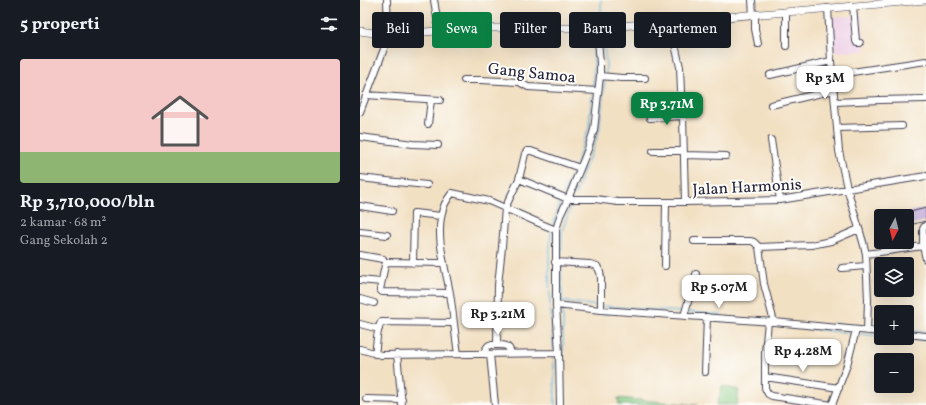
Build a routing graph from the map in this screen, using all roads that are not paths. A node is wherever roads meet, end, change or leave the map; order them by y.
1 (387, 0) edge
2 (434, 0) edge
3 (752, 0) edge
4 (926, 0) edge
5 (908, 1) edge
6 (853, 6) junction
7 (828, 8) junction
8 (387, 12) edge
9 (436, 12) edge
10 (786, 12) junction
11 (754, 15) junction
12 (731, 17) edge
13 (492, 28) edge
14 (569, 28) edge
15 (360, 32) edge
16 (372, 33) edge
17 (860, 43) dead end
18 (758, 44) dead end
19 (786, 46) dead end
20 (385, 48) edge
21 (599, 48) edge
22 (676, 48) edge
23 (926, 61) edge
24 (831, 62) junction
25 (770, 75) dead end
26 (832, 75) junction
27 (600, 76) junction
28 (645, 78) dead end
29 (464, 80) dead end
30 (834, 90) junction
31 (598, 91) junction
32 (366, 95) junction
33 (926, 99) edge
34 (431, 100) junction
35 (440, 100) dead end
36 (835, 102) junction
37 (771, 105) dead end
38 (360, 112) edge
39 (683, 116) junction
40 (650, 118) dead end
41 (428, 124) dead end
42 (902, 126) dead end
43 (837, 128) junction
44 (360, 137) edge
45 (771, 140) dead end
46 (438, 145) dead end
47 (653, 151) dead end
48 (684, 153) junction
49 (726, 156) dead end
50 (580, 168) junction
51 (926, 176) edge
52 (360, 178) edge
53 (519, 179) junction
54 (427, 185) dead end
55 (847, 188) junction
56 (568, 199) junction
57 (780, 200) junction
58 (666, 202) junction
59 (685, 202) junction
60 (360, 206) edge
61 (505, 208) junction
62 (392, 211) dead end
63 (441, 216) junction
64 (926, 225) edge
65 (860, 229) junction
66 (556, 230) junction
67 (360, 232) edge
68 (387, 235) dead end
69 (694, 241) dead end
70 (923, 246) junction
71 (759, 247) junction
72 (866, 254) junction
73 (360, 255) edge
74 (383, 259) dead end
75 (926, 259) edge
76 (555, 262) junction
77 (413, 263) junction
78 (444, 264) junction
79 (665, 266) dead end
80 (866, 266) junction
81 (842, 268) dead end
82 (696, 274) dead end
83 (360, 280) edge
84 (381, 282) junction
85 (450, 294) junction
86 (360, 299) edge
87 (374, 303) dead end
88 (556, 305) junction
89 (601, 310) junction
90 (684, 316) junction
91 (707, 317) junction
92 (771, 322) junction
93 (454, 323) junction
94 (360, 324) edge
95 (379, 329) junction
96 (856, 330) junction
97 (867, 331) junction
98 (874, 332) edge
99 (914, 335) edge
100 (926, 336) edge
101 (497, 345) junction
102 (360, 349) edge
103 (511, 353) junction
104 (559, 353) junction
105 (375, 354) junction
106 (397, 354) junction
107 (458, 354) junction
108 (487, 354) junction
109 (705, 372) dead end
110 (766, 377) junction
111 (838, 388) junction
112 (366, 399) dead end
113 (402, 402) edge
114 (495, 405) edge
115 (560, 405) edge
116 (832, 405) edge

1 - 8 street
2 - 9 street
3 - 11 street
4 - 5 street
5 - 6 street
6 - 7 street
6 - 17 street
7 - 10 street
7 - 24 street
10 - 11 street
10 - 19 street
11 - 12 street
11 - 18 street
13 - 14 street
15 - 16 street
20 - 32 street
21 - 27 street
22 - 39 street
23 - 26 street
24 - 25 street
24 - 26 street
26 - 30 street
27 - 28 street
27 - 31 street
29 - 31 street, Gang Samoa
30 - 36 street
30 - 37 street
31 - 50 street
32 - 34 street
32 - 38 street
33 - 36 street
34 - 35 street
34 - 41 street
36 - 43 street
39 - 40 street
39 - 48 street
42 - 43 street
43 - 55 street
44 - 46 street
45 - 57 street
47 - 48 street
48 - 49 street
48 - 59 street
50 - 53 street
50 - 56 street
51 - 55 street, Jalan Harmonis
52 - 54 street
53 - 56 street
53 - 61 street
55 - 57 street, Jalan Harmonis
55 - 65 street
56 - 58 street, Jalan Harmonis
56 - 66 street
57 - 59 street, Jalan Harmonis
58 - 59 street, Jalan Harmonis
58 - 79 street
60 - 62 street
61 - 63 street
61 - 66 street
61 - 101 street
63 - 77 street
63 - 78 street
64 - 70 street
65 - 71 street
65 - 72 street
66 - 76 street
67 - 68 street
69 - 71 street
70 - 72 street
70 - 75 street
71 - 92 street
72 - 80 street
73 - 74 street
76 - 88 street
76 - 89 street
77 - 78 street
77 - 84 street
78 - 85 street
80 - 81 street
80 - 97 street
82 - 90 street
83 - 84 street
84 - 85 street
85 - 93 street
86 - 87 street
88 - 89 street
88 - 104 street
89 - 90 street
90 - 91 street
91 - 92 street
91 - 109 street
92 - 96 street
92 - 110 street
93 - 95 street
93 - 107 street
94 - 95 street
95 - 105 street
96 - 97 street
96 - 111 street
97 - 98 street
99 - 100 street
101 - 103 street
101 - 108 street
102 - 105 street
103 - 104 street
103 - 108 street
104 - 115 street
105 - 106 street
106 - 107 street
106 - 113 street
107 - 108 street
108 - 114 street
110 - 111 street
110 - 116 street
111 - 116 street
112 - 113 street

